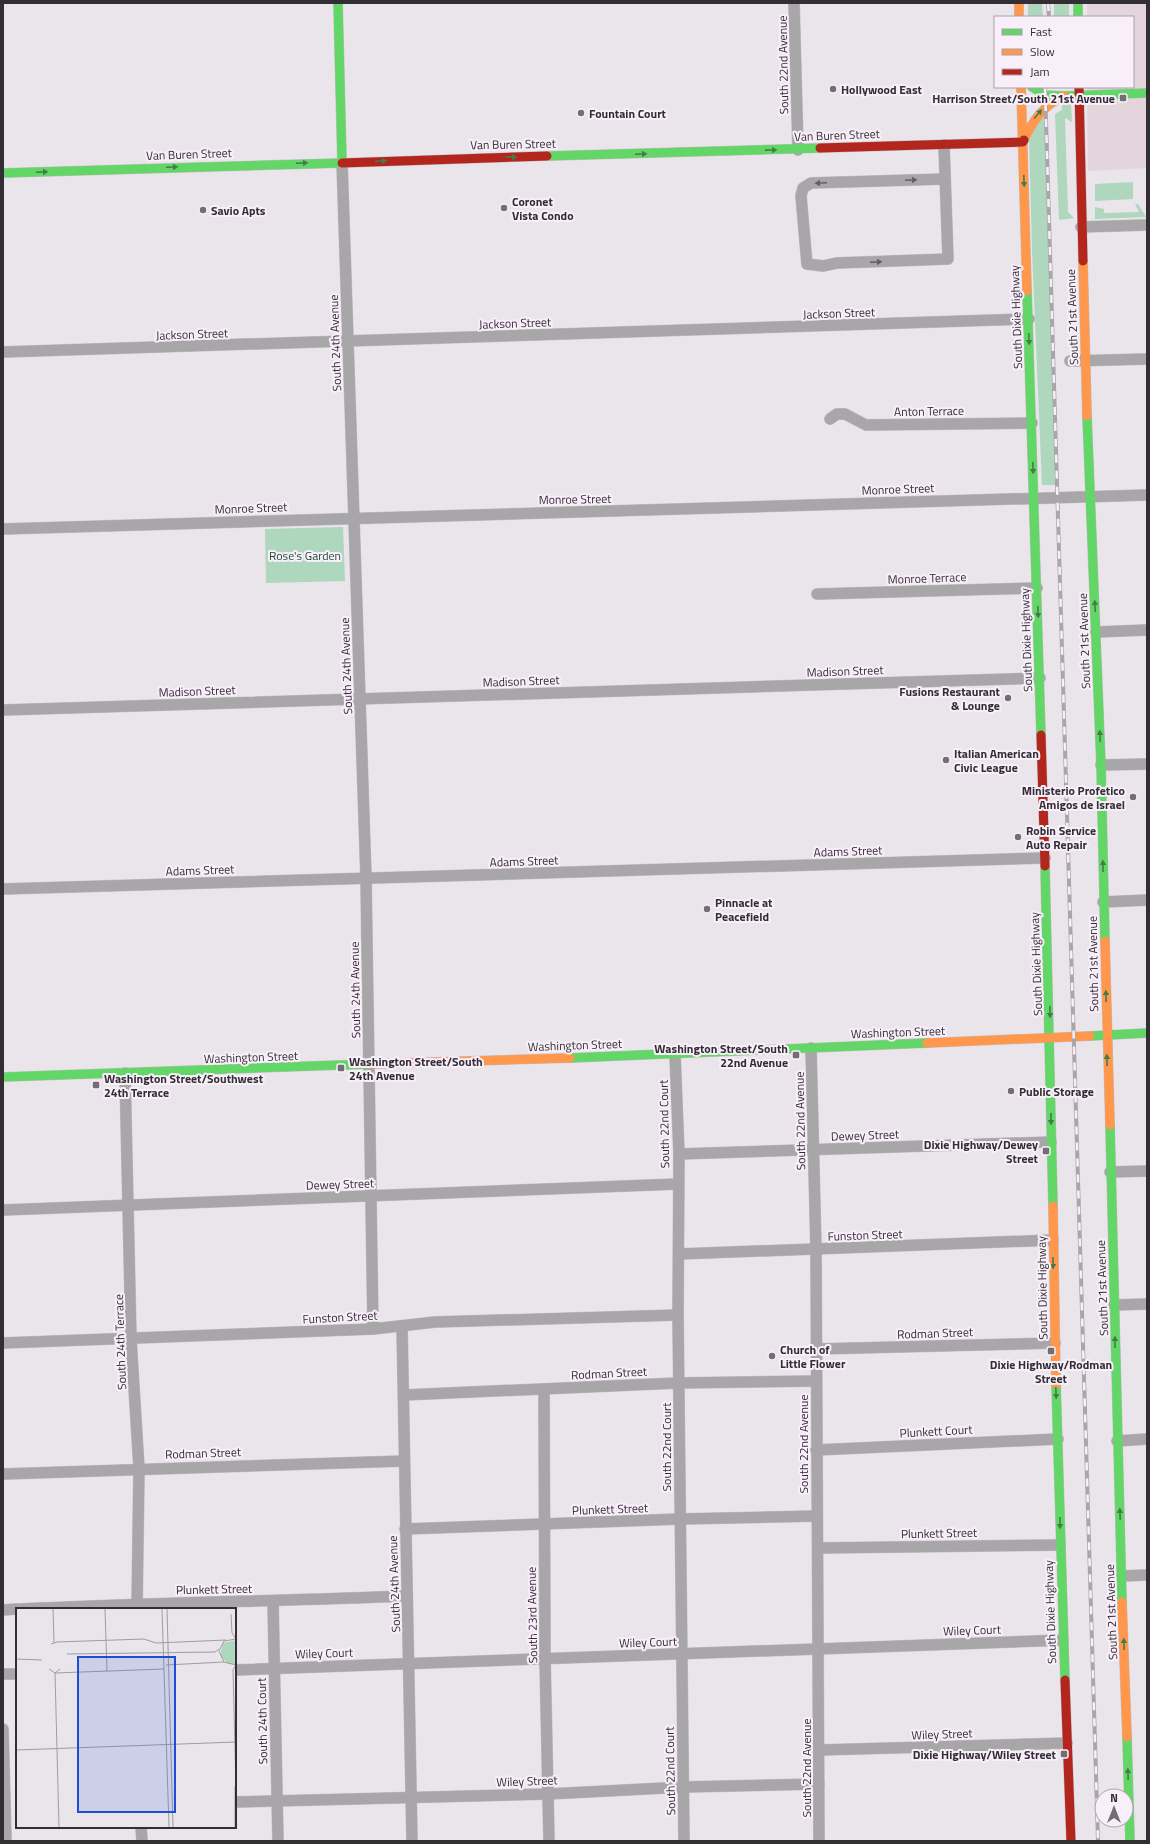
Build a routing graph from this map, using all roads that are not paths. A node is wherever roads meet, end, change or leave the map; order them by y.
1 (338, 3) edge
2 (794, 3) edge
3 (1019, 3) edge
4 (1078, 3) edge
5 (1019, 16) edge
6 (1078, 16) edge
7 (1021, 88) edge
8 (1034, 88) edge
9 (1079, 91) edge
10 (1147, 93) edge
11 (1064, 96) junction
12 (1023, 142) junction
13 (944, 145) junction
14 (798, 150) junction
15 (342, 162) junction
16 (3, 173) edge
17 (945, 179) junction
18 (1147, 225) edge
19 (1081, 227) junction
20 (1028, 320) junction
21 (348, 342) junction
22 (3, 352) edge
23 (1147, 359) edge
24 (1070, 361) dead end
25 (1085, 361) junction
26 (830, 419) dead end
27 (1032, 423) junction
28 (1147, 495) edge
29 (1089, 496) junction
30 (1034, 497) junction
31 (354, 518) junction
32 (3, 529) edge
33 (1037, 588) junction
34 (817, 594) dead end
35 (1147, 630) edge
36 (1096, 632) junction
37 (1040, 678) junction
38 (360, 699) junction
39 (3, 710) edge
40 (1147, 764) edge
41 (1100, 765) junction
42 (1045, 858) junction
43 (366, 878) junction
44 (3, 889) edge
45 (1147, 900) edge
46 (1103, 902) junction
47 (1147, 1033) edge
48 (1106, 1035) junction
49 (1050, 1038) junction
50 (811, 1048) junction
51 (675, 1054) junction
52 (370, 1065) junction
53 (126, 1073) junction
54 (3, 1077) edge
55 (1051, 1142) junction
56 (814, 1149) junction
57 (679, 1154) junction
58 (1147, 1170) edge
59 (1110, 1172) junction
60 (678, 1184) junction
61 (372, 1196) junction
62 (129, 1204) junction
63 (3, 1210) edge
64 (1053, 1240) junction
65 (816, 1250) junction
66 (679, 1254) junction
67 (1147, 1304) edge
68 (1114, 1305) junction
69 (678, 1315) junction
70 (402, 1326) junction
71 (373, 1329) junction
72 (132, 1339) junction
73 (3, 1343) edge
74 (1055, 1343) junction
75 (816, 1349) junction
76 (816, 1381) junction
77 (678, 1382) junction
78 (544, 1389) junction
79 (404, 1395) junction
80 (1058, 1439) junction
81 (1147, 1439) edge
82 (1117, 1441) junction
83 (816, 1450) junction
84 (404, 1461) junction
85 (139, 1468) junction
86 (3, 1474) edge
87 (817, 1516) junction
88 (680, 1519) junction
89 (544, 1524) junction
90 (405, 1529) junction
91 (1060, 1544) junction
92 (818, 1548) junction
93 (1147, 1575) edge
94 (1122, 1576) junction
95 (407, 1596) junction
96 (273, 1601) junction
97 (137, 1606) edge
98 (60, 1608) edge
99 (16, 1609) edge
100 (3, 1610) edge
101 (1062, 1640) junction
102 (819, 1649) junction
103 (681, 1654) junction
104 (545, 1659) junction
105 (410, 1663) junction
106 (274, 1668) junction
107 (236, 1670) edge
108 (3, 1674) edge
109 (16, 1674) edge
110 (3, 1729) edge
111 (1067, 1743) junction
112 (819, 1750) junction
113 (819, 1784) junction
114 (684, 1787) junction
115 (548, 1794) junction
116 (411, 1797) junction
117 (277, 1800) junction
118 (236, 1802) edge
119 (8, 1810) edge
120 (141, 1828) edge
121 (6, 1841) edge
122 (142, 1841) edge
123 (278, 1841) edge
124 (412, 1841) edge
125 (549, 1841) edge
126 (684, 1841) edge
127 (819, 1841) edge
128 (1071, 1841) edge
129 (1130, 1841) edge

1 - 15 main road, South 24th Avenue
2 - 14 street, South 22nd Avenue
3 - 5 main road
4 - 6 main road
7 - 12 main road, South Dixie Highway
8 - 11 main road
9 - 10 main road
9 - 11 main road
9 - 19 main road, South 21st Avenue
12 -> 11 main road
12 - 13 main road, Van Buren Street
12 -> 20 main road, South Dixie Highway
13 - 14 main road, Van Buren Street
13 - 17 street
15 -> 14 main road, Van Buren Street
16 -> 15 main road, Van Buren Street
15 - 21 street, South 24th Avenue
17 - 17 street
18 - 19 street
19 - 25 main road, South 21st Avenue
20 - 21 street, Jackson Street
20 -> 27 main road, South Dixie Highway
21 - 22 street, Jackson Street
21 - 31 street, South 24th Avenue
23 - 25 street
24 - 25 street
25 - 29 main road, South 21st Avenue
26 - 27 street, Anton Terrace
27 -> 30 main road, South Dixie Highway
28 - 29 street, Monroe Street
29 - 30 street, Monroe Street
36 -> 29 main road, South 21st Avenue
30 - 31 street, Monroe Street
30 - 33 main road, South Dixie Highway
31 - 32 street, Monroe Street
31 - 38 street, South 24th Avenue
33 - 34 street, Monroe Terrace
33 -> 37 main road, South Dixie Highway
35 - 36 street
41 -> 36 main road, South 21st Avenue
37 - 38 street, Madison Street
37 - 42 main road, South Dixie Highway
38 - 39 street, Madison Street
38 - 43 street, South 24th Avenue
40 - 41 street
46 -> 41 main road, South 21st Avenue
42 - 43 street, Adams Street
42 -> 49 main road, South Dixie Highway
43 - 44 street, Adams Street
43 - 52 street, South 24th Avenue
45 - 46 street
48 -> 46 main road, South 21st Avenue
47 - 48 main road, Washington Street
48 - 49 main road, Washington Street
59 -> 48 main road, South 21st Avenue
49 - 50 main road, Washington Street
49 -> 55 main road, South Dixie Highway
50 - 51 main road, Washington Street
50 - 56 street, South 22nd Avenue
51 - 52 main road, Washington Street
51 - 57 street, South 22nd Court
52 - 53 main road, Washington Street
52 - 61 street, South 24th Avenue
53 - 54 main road, Washington Street
53 - 62 street, South 24th Terrace
55 - 56 street, Dewey Street
55 - 64 main road, South Dixie Highway
56 - 57 street, Dewey Street
56 - 65 street, South 22nd Avenue
57 - 60 street, South 22nd Court
58 - 59 street
59 - 68 main road, South 21st Avenue
60 - 61 street, Dewey Street
60 - 66 street, South 22nd Court
61 - 62 street, Dewey Street
61 - 71 street, South 24th Avenue
62 - 63 street, Dewey Street
62 - 72 street, South 24th Terrace
64 - 65 street, Funston Street
64 -> 74 main road, South Dixie Highway
65 - 66 street, Funston Street
65 - 75 street, South 22nd Avenue
66 - 69 street, South 22nd Court
67 - 68 street
82 -> 68 main road, South 21st Avenue
69 - 70 street, Funston Street
69 - 77 street, South 22nd Court
70 - 71 street, Funston Street
70 - 79 street, South 24th Avenue
71 - 72 street, Funston Street
72 - 73 street, Funston Street
72 - 85 street, South 24th Terrace
74 - 75 street, Rodman Street
74 -> 80 main road, South Dixie Highway
75 - 76 street, South 22nd Avenue
76 - 77 street, Rodman Street
76 - 83 street, South 22nd Avenue
77 - 78 street, Rodman Street
77 - 88 street, South 22nd Court
78 - 79 street, Rodman Street
78 - 89 street, South 23rd Avenue
79 - 84 street, South 24th Avenue
80 - 83 street, Plunkett Court
80 -> 91 main road, South Dixie Highway
81 - 82 street
94 -> 82 main road, South 21st Avenue
83 - 87 street, South 22nd Avenue
84 - 85 street, Rodman Street
84 - 90 street, South 24th Avenue
85 - 86 street, Rodman Street
85 - 97 street, South 24th Terrace
87 - 88 street, Plunkett Street
87 - 92 street, South 22nd Avenue
88 - 89 street, Plunkett Street
88 - 103 street, South 22nd Court
89 - 90 street, Plunkett Street
89 - 104 street, South 23rd Avenue
90 - 95 street, South 24th Avenue
91 - 92 street, Plunkett Street
91 - 101 main road, South Dixie Highway
92 - 102 street, South 22nd Avenue
93 - 94 street
129 -> 94 main road, South 21st Avenue
95 - 96 street, Plunkett Street
95 - 105 street, South 24th Avenue
96 - 97 street, Plunkett Street
96 - 106 street, South 24th Court
97 - 98 street, Plunkett Street
99 - 100 street
101 - 102 street, Wiley Court
101 - 111 main road, South Dixie Highway
102 - 103 street, Wiley Court
102 - 112 street, South 22nd Avenue
103 - 104 street, Wiley Court
103 - 114 street, South 22nd Court
104 - 105 street, Wiley Court
104 - 115 street, South 23rd Avenue
105 - 106 street, Wiley Court
105 - 116 street, South 24th Avenue
106 - 107 street, Wiley Court
106 - 117 street, South 24th Court
108 - 109 street
110 - 119 street
111 - 112 street, Wiley Street
111 - 128 main road, South Dixie Highway
112 - 113 street, South 22nd Avenue
113 - 114 street, Wiley Street
113 - 127 street, South 22nd Avenue
114 - 115 street, Wiley Street
114 - 126 street, South 22nd Court
115 - 116 street, Wiley Street
115 - 125 street, South 23rd Avenue
116 - 117 street, Wiley Street
116 - 124 street, South 24th Avenue
117 - 118 street, Wiley Street
117 - 123 street, South 24th Court
119 - 121 street
120 - 122 street

